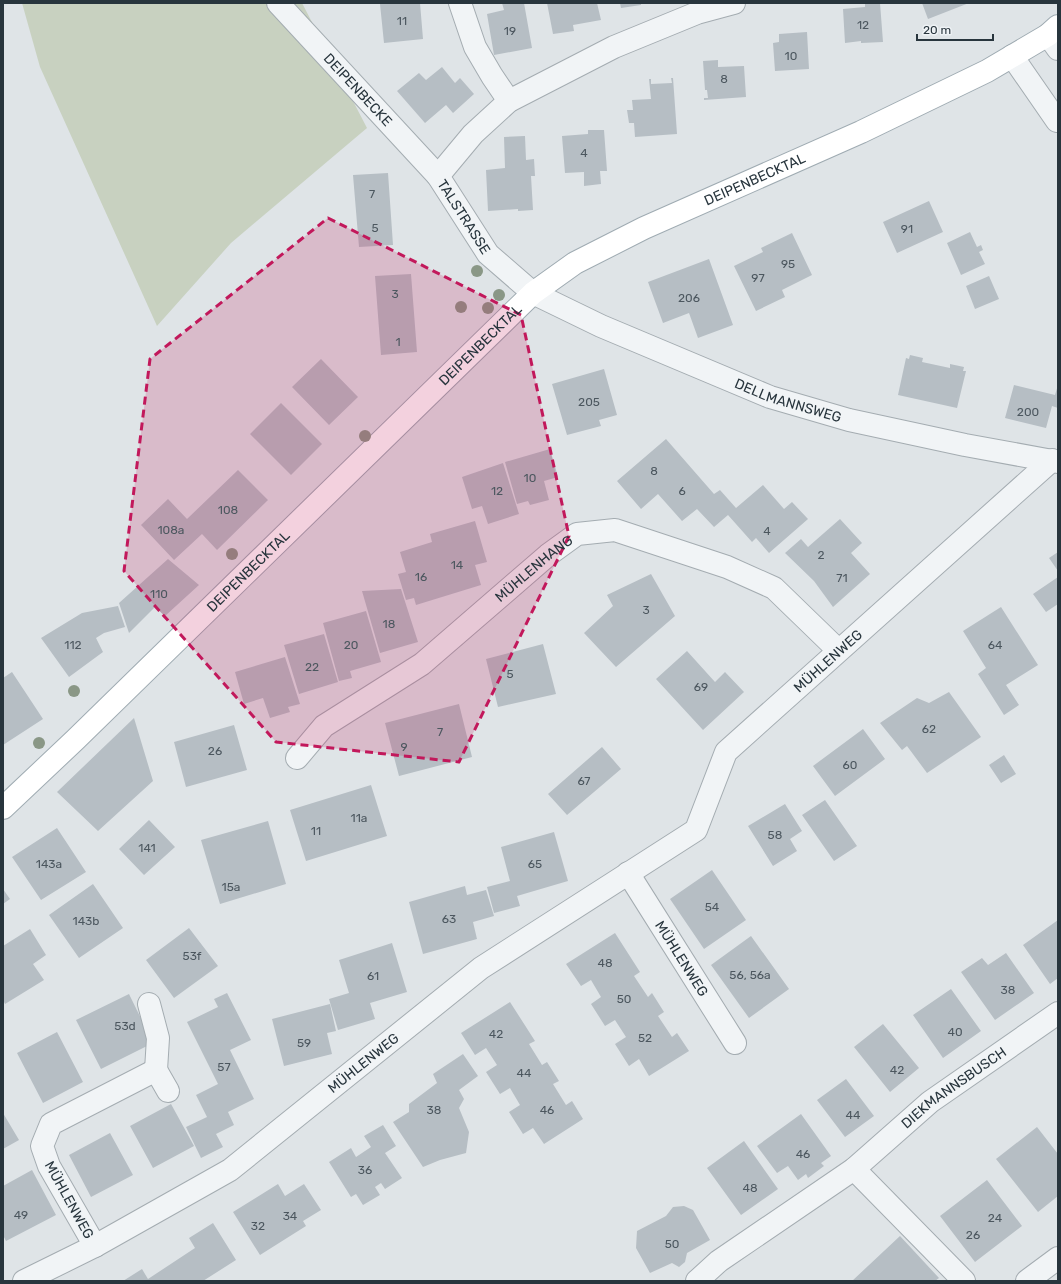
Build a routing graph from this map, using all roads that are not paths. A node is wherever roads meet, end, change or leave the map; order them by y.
1 (278, 3) edge
2 (460, 3) edge
3 (734, 3) edge
4 (1055, 36) edge
5 (1012, 56) junction
6 (509, 101) junction
7 (1057, 121) dead end
8 (438, 176) junction
9 (533, 293) junction
10 (1055, 461) edge
11 (838, 650) junction
12 (297, 758) dead end
13 (3, 808) edge
14 (628, 874) junction
15 (149, 1004) dead end
16 (1058, 1013) edge
17 (735, 1043) dead end
18 (156, 1070) junction
19 (168, 1091) dead end
20 (854, 1169) junction
21 (95, 1246) junction
22 (1058, 1258) edge
23 (24, 1281) edge
24 (697, 1281) edge
25 (964, 1281) edge
26 (1027, 1281) edge

1 - 8 street, DEIPENBECKE
2 - 6 street
3 - 6 street, TALSTRASSE
4 - 5 main road, DEIPENBECKTAL
5 - 7 street
5 - 9 main road, DEIPENBECKTAL
6 - 8 street, TALSTRASSE
8 - 9 street, TALSTRASSE
9 - 10 street, DELLMANNSWEG
9 - 13 main road, DEIPENBECKTAL
10 - 11 street, MÜHLENWEG
11 - 12 street, MÜHLENHANG
11 - 14 street, MÜHLENWEG
14 - 17 street, MÜHLENWEG
14 - 21 street, MÜHLENWEG
15 - 18 street
16 - 20 street, DIEKMANNSBUSCH
18 - 19 street
18 - 21 street, MÜHLENWEG
20 - 24 street, DIEKMANNSBUSCH
20 - 25 street
21 - 23 street, MÜHLENWEG
22 - 26 street

